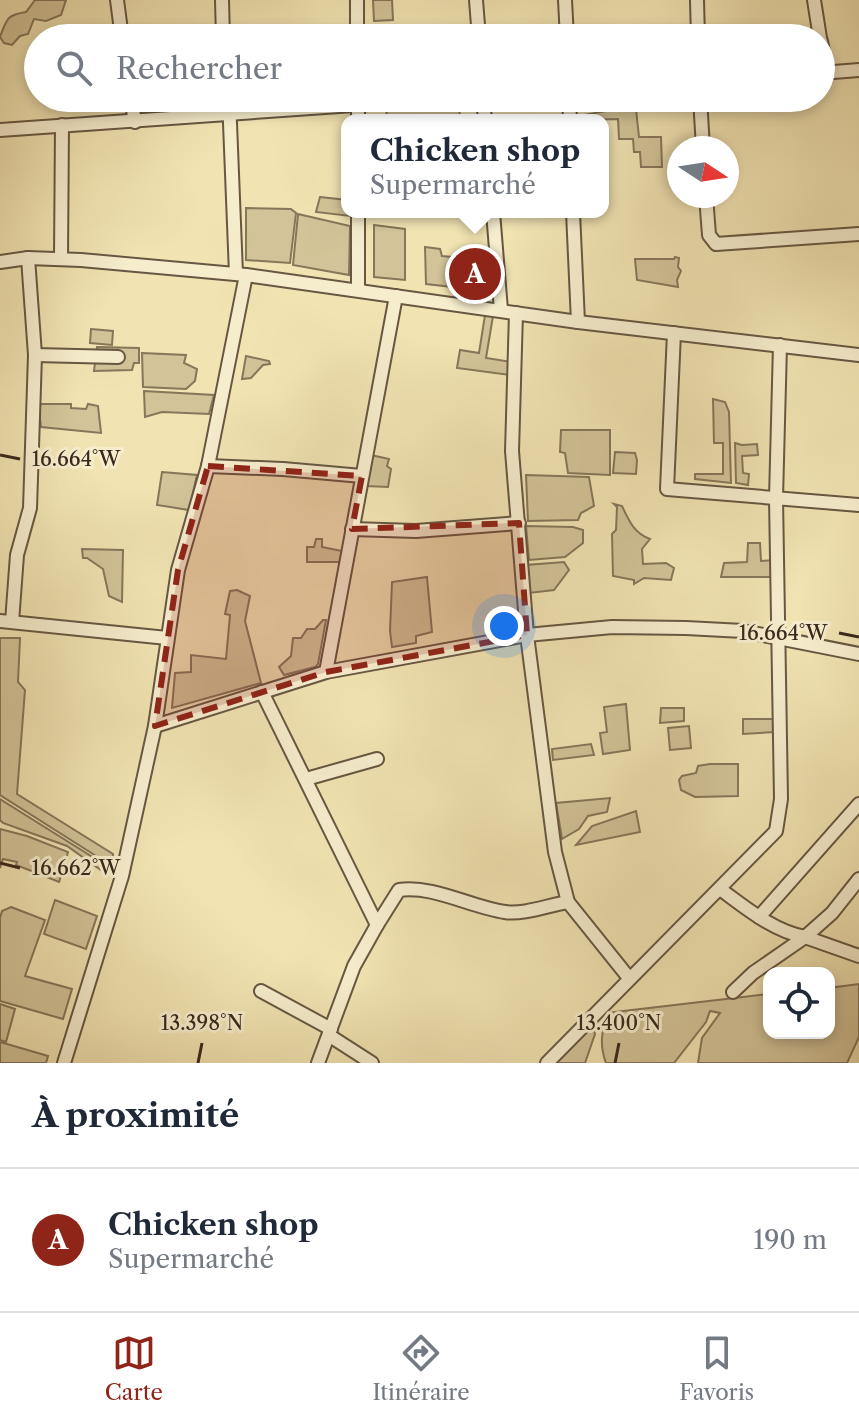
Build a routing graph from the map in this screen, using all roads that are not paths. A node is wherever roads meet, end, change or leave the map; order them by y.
1 (117, 0) edge
2 (222, 0) edge
3 (357, 0) edge
4 (476, 0) edge
5 (565, 0) edge
6 (697, 0) edge
7 (814, 0) edge
8 (120, 24) edge
9 (223, 24) edge
10 (357, 24) edge
11 (478, 24) edge
12 (566, 24) edge
13 (698, 24) edge
14 (818, 24) edge
15 (859, 70) edge
16 (835, 72) edge
17 (133, 112) edge
18 (249, 112) edge
19 (701, 112) edge
20 (231, 114) junction
21 (135, 122) junction
22 (62, 125) junction
23 (0, 130) edge
24 (702, 136) edge
25 (707, 208) edge
26 (358, 218) edge
27 (493, 218) edge
28 (573, 218) edge
29 (859, 234) edge
30 (28, 258) junction
31 (61, 259) junction
32 (0, 262) edge
33 (241, 275) junction
34 (358, 290) junction
35 (396, 296) junction
36 (501, 310) junction
37 (516, 313) junction
38 (578, 322) junction
39 (674, 333) junction
40 (780, 345) junction
41 (35, 355) junction
42 (859, 355) edge
43 (118, 357) dead end
44 (208, 466) junction
45 (362, 476) junction
46 (776, 498) junction
47 (859, 505) edge
48 (519, 523) junction
49 (352, 529) junction
50 (6, 621) edge
51 (527, 635) junction
52 (167, 638) junction
53 (779, 640) junction
54 (859, 654) edge
55 (326, 672) junction
56 (262, 692) junction
57 (155, 726) junction
58 (377, 759) dead end
59 (306, 779) junction
60 (859, 804) edge
61 (859, 879) edge
62 (720, 889) junction
63 (568, 902) junction
64 (759, 917) junction
65 (377, 925) junction
66 (805, 937) junction
67 (859, 956) edge
68 (629, 978) junction
69 (261, 991) dead end
70 (733, 992) dead end
71 (331, 1032) junction
72 (64, 1063) edge
73 (318, 1063) edge
74 (372, 1063) edge
75 (547, 1063) edge

1 - 8 street
2 - 9 street
3 - 10 street
4 - 11 street
5 - 12 street
6 - 13 street
7 - 14 street
15 - 16 street
17 - 21 street
18 - 20 street
19 - 24 street
20 - 21 street
20 - 33 street
21 - 22 street
22 - 23 street
22 - 31 street
25 - 29 street
26 - 34 street
27 - 36 street
28 - 38 street
30 - 31 street
30 - 32 street
30 - 41 street
31 - 33 street
33 - 34 street
33 - 44 street
34 - 35 street
35 - 36 street
35 - 45 street
36 - 37 street
37 - 38 street
37 - 48 street
38 - 39 street
39 - 40 street
39 - 46 street
40 - 42 street
40 - 46 street
41 - 43 street
41 - 50 street
44 - 45 street
44 - 52 street
45 - 49 street
46 - 47 street
46 - 53 street
48 - 49 street
48 - 51 street
49 - 55 street
50 - 52 street
51 - 53 street
51 - 55 street
51 - 63 street
52 - 57 street
53 - 54 street
53 - 62 street
55 - 56 street
56 - 57 street
56 - 59 street
57 - 72 street
58 - 59 street
59 - 65 street
60 - 64 street
61 - 66 street
62 - 64 street
62 - 68 street
63 - 65 street
63 - 68 street
64 - 66 street
65 - 71 street
66 - 67 street
66 - 70 street
68 - 75 street
69 - 71 street
71 - 73 street
71 - 74 street

